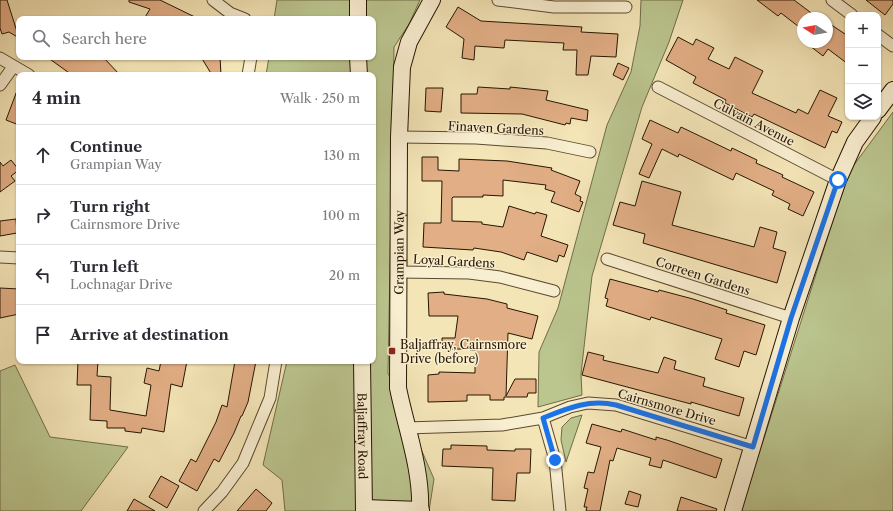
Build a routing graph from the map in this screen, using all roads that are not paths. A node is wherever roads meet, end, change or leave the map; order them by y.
1 (213, 0) edge
2 (358, 0) edge
3 (432, 0) edge
4 (498, 0) edge
5 (832, 0) edge
6 (626, 7) dead end
7 (848, 12) edge
8 (238, 16) edge
9 (358, 16) edge
10 (881, 37) edge
11 (893, 46) edge
12 (0, 58) edge
13 (250, 60) edge
14 (358, 60) edge
15 (14, 67) junction
16 (23, 72) edge
17 (248, 72) edge
18 (359, 72) edge
19 (0, 85) edge
20 (658, 87) dead end
21 (893, 90) edge
22 (881, 106) edge
23 (871, 120) edge
24 (399, 137) junction
25 (590, 152) dead end
26 (838, 180) junction
27 (0, 257) edge
28 (16, 258) edge
29 (607, 259) dead end
30 (399, 272) junction
31 (554, 291) dead end
32 (791, 318) junction
33 (276, 364) edge
34 (362, 364) edge
35 (543, 418) junction
36 (406, 428) junction
37 (753, 447) junction
38 (364, 510) edge
39 (421, 510) edge
40 (204, 511) edge
41 (560, 511) edge
42 (733, 511) edge

1 - 8 street
2 - 9 street
3 - 24 street, Grampian Way
4 - 6 street
5 - 7 street
10 - 11 street
12 - 15 street
13 - 17 street
14 - 18 street
15 - 16 street
15 - 19 street
20 - 26 street, Culvain Avenue
21 - 22 street
23 - 26 street
24 - 25 street, Finaven Gardens
24 - 30 street, Grampian Way
26 - 32 street
27 - 28 street
29 - 32 street, Correen Gardens
30 - 31 street, Loyal Gardens
30 - 36 street, Grampian Way
32 - 37 street
33 - 40 street
34 - 38 street, Baljaffray Road
35 - 36 street, Cairnsmore Drive
35 - 37 street, Cairnsmore Drive
35 - 41 street
36 - 39 street, Grampian Way
37 - 42 street
38 - 39 street, Grampian Way

